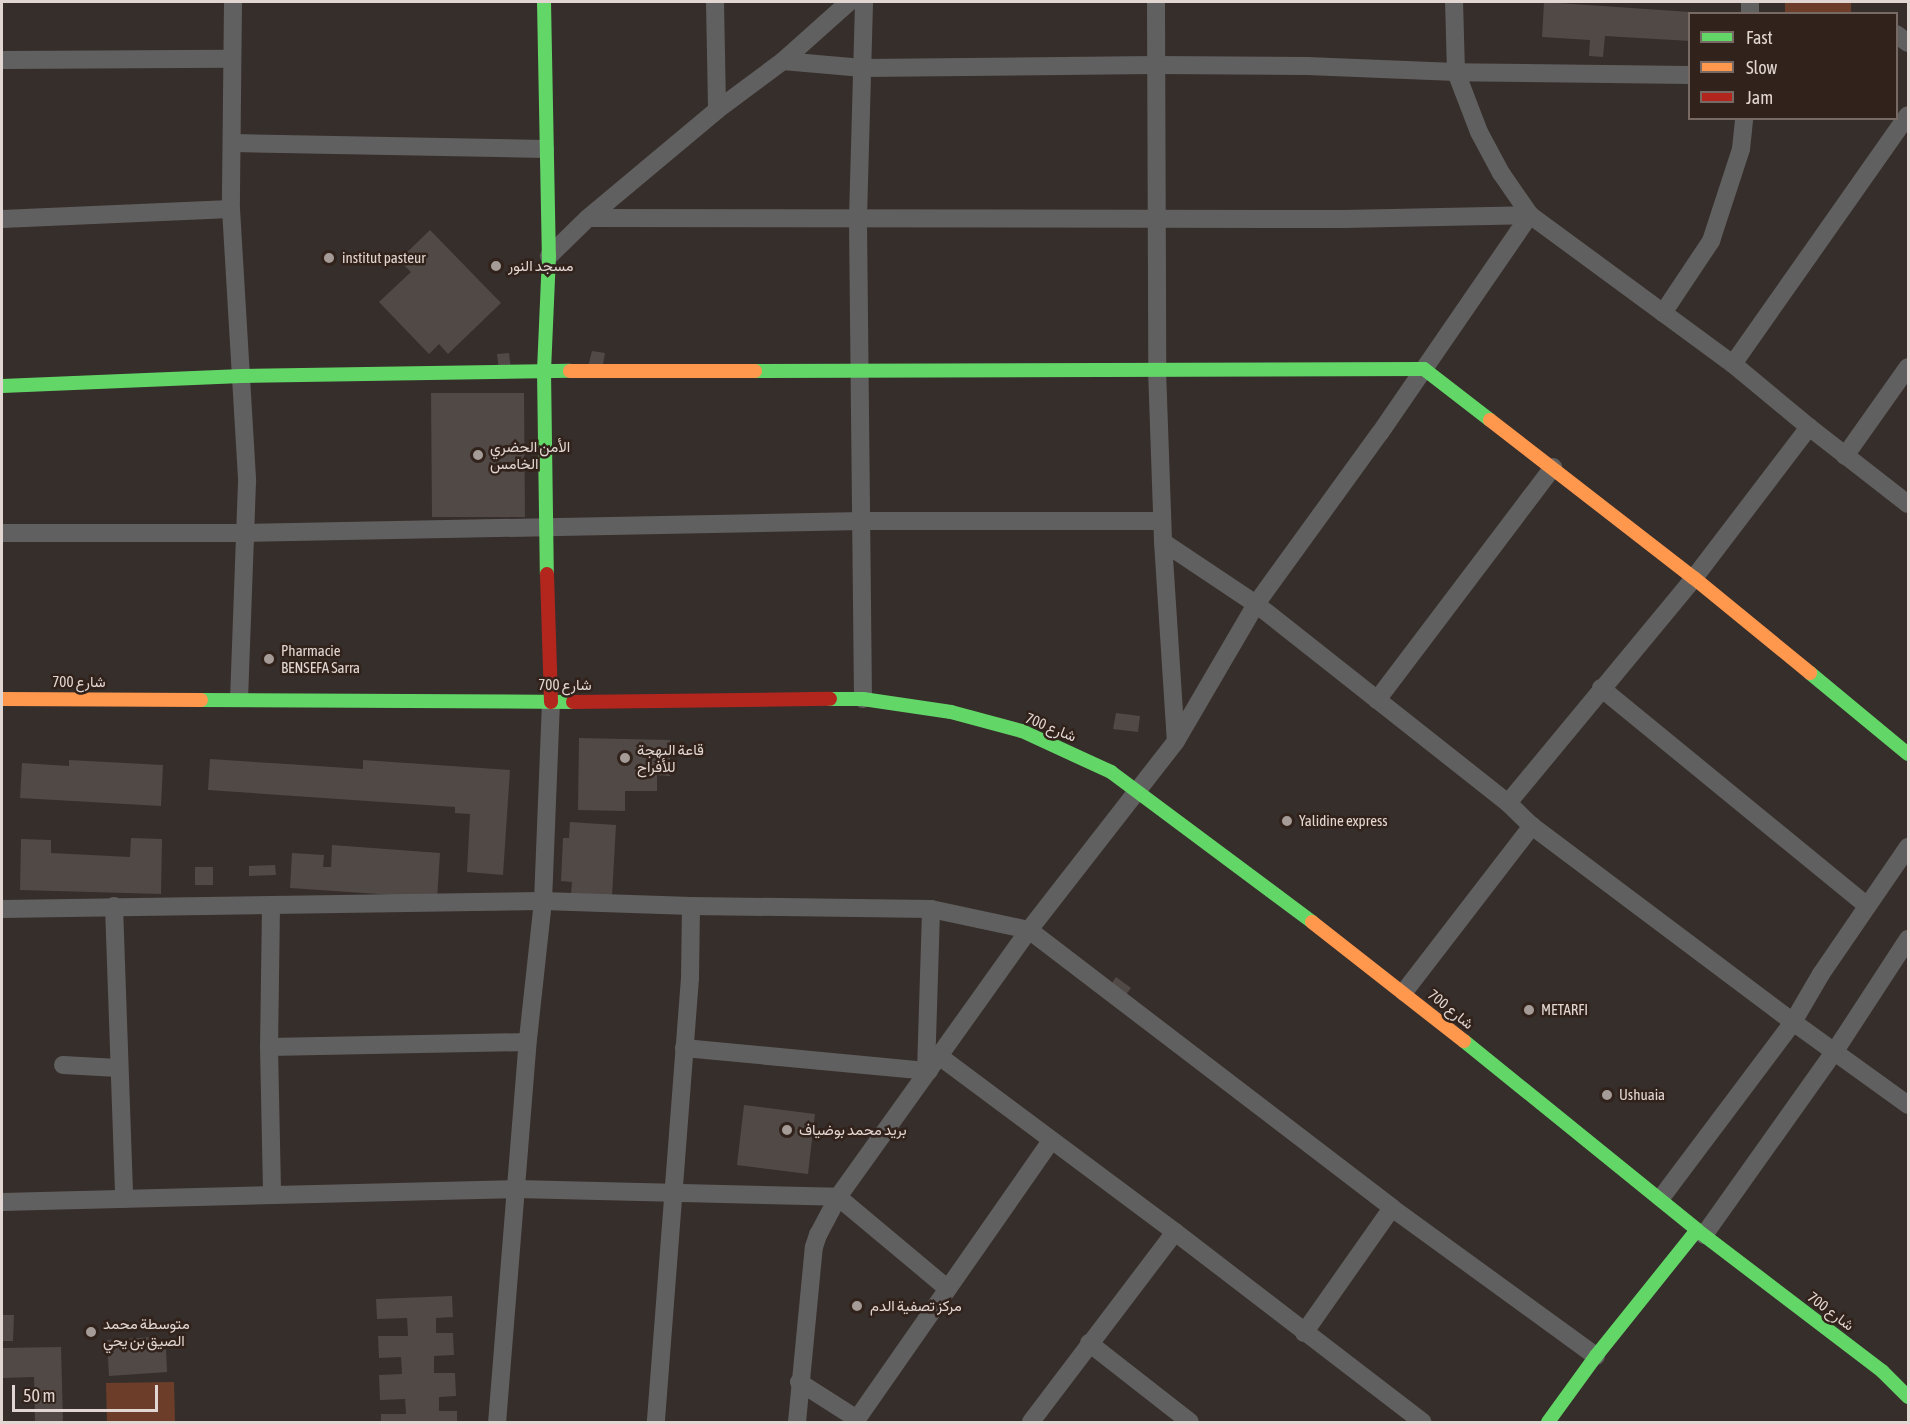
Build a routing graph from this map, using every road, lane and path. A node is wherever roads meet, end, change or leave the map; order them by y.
1 (232, 2) edge
2 (544, 2) edge
3 (715, 2) edge
4 (849, 2) edge
5 (864, 2) edge
6 (1156, 2) edge
7 (1454, 2) edge
8 (231, 59) junction
9 (2, 60) edge
10 (783, 61) junction
11 (1155, 64) junction
12 (863, 68) junction
13 (1456, 72) junction
14 (1688, 75) edge
15 (717, 110) junction
16 (1908, 115) edge
17 (1744, 120) edge
18 (234, 143) junction
19 (544, 149) junction
20 (231, 209) junction
21 (1530, 215) junction
22 (588, 218) junction
23 (858, 218) junction
24 (2, 219) edge
25 (1159, 219) junction
26 (549, 256) junction
27 (1663, 312) junction
28 (1732, 363) junction
29 (1908, 367) edge
30 (1157, 369) junction
31 (1424, 369) junction
32 (861, 370) junction
33 (544, 371) junction
34 (242, 376) junction
35 (2, 386) edge
36 (1809, 427) junction
37 (1845, 456) junction
38 (1553, 467) junction
39 (1908, 504) edge
40 (862, 521) junction
41 (1161, 521) junction
42 (545, 526) junction
43 (2, 533) edge
44 (245, 533) junction
45 (1163, 542) junction
46 (1694, 578) junction
47 (1256, 604) junction
48 (1601, 688) junction
49 (239, 698) junction
50 (2, 699) edge
51 (863, 699) junction
52 (1377, 700) junction
53 (551, 702) junction
54 (1176, 741) junction
55 (1908, 754) edge
56 (1139, 790) junction
57 (1508, 803) junction
58 (1532, 826) junction
59 (1908, 847) edge
60 (543, 901) junction
61 (114, 906) junction
62 (271, 906) junction
63 (691, 906) junction
64 (1867, 906) junction
65 (2, 909) edge
66 (930, 909) junction
67 (1029, 930) junction
68 (1908, 939) edge
69 (1404, 992) junction
70 (1793, 1022) junction
71 (527, 1042) junction
72 (269, 1047) junction
73 (684, 1048) junction
74 (1835, 1051) junction
75 (63, 1065) dead end
76 (931, 1066) junction
77 (118, 1068) junction
78 (1908, 1105) edge
79 (1051, 1142) junction
80 (516, 1190) junction
81 (674, 1194) junction
82 (272, 1195) junction
83 (838, 1197) junction
84 (1661, 1198) junction
85 (124, 1199) junction
86 (2, 1202) edge
87 (1392, 1208) junction
88 (1176, 1232) junction
89 (1700, 1232) junction
90 (948, 1289) junction
91 (1304, 1333) junction
92 (1089, 1343) junction
93 (1596, 1356) junction
94 (1882, 1371) junction
95 (800, 1382) junction
96 (1908, 1382) edge
97 (1908, 1397) edge
98 (860, 1421) edge
99 (497, 1422) edge
100 (656, 1422) edge
101 (797, 1422) edge
102 (1031, 1422) edge
103 (1190, 1422) edge
104 (1423, 1422) edge
105 (1548, 1422) edge

1 - 8 street
2 - 19 street
3 - 15 street
4 - 10 street
5 - 12 street
6 - 11 street
7 - 13 street
8 - 9 street
8 - 18 street
10 - 12 street
10 - 15 street
11 - 12 street
11 - 13 street
11 - 25 street
12 - 23 street
13 - 14 street
13 - 21 street
15 - 22 street
16 - 28 street
17 - 27 street
18 - 19 street
18 - 20 street
19 - 26 street
20 - 24 street
20 - 34 street
21 - 25 street
21 - 27 street
21 - 31 street
22 - 23 street
22 - 26 street
23 - 25 street
23 - 32 street
25 - 30 street
26 - 33 street
27 - 28 street
28 - 36 street
29 - 37 street
30 - 31 street
30 - 32 street
30 - 41 street
31 - 38 street
31 - 47 street
32 - 33 street
32 - 40 street
33 - 34 street
33 - 42 street
34 - 35 street
34 - 44 street
36 - 37 street
36 - 46 street
37 - 39 street
38 - 46 street
38 - 52 street
40 - 41 street
40 - 42 street
40 - 51 street
41 - 45 street
42 - 44 street
42 - 53 street
43 - 44 street
44 - 49 street
45 - 47 street
45 - 54 street
46 - 48 street
46 - 55 street
47 - 52 street
47 - 54 street
48 - 57 street
48 - 64 street
49 - 50 street, شارع 700
49 - 53 street, شارع 700
51 - 53 street, شارع 700
51 - 56 street, شارع 700
52 - 57 street
53 - 60 street
54 - 56 street
56 - 67 street
56 - 69 street, شارع 700
57 - 58 street
58 - 69 street
58 - 70 street
59 - 64 street
60 - 62 street
60 - 63 street
60 - 71 street
61 - 62 street
61 - 65 street
61 - 77 street
62 - 72 street
63 - 66 street
63 - 73 street
64 - 70 street
66 - 67 street
66 - 76 street
67 - 76 street
67 - 87 street
68 - 74 street
69 - 84 street, شارع 700
70 - 74 street
70 - 84 street
71 - 72 street
71 - 80 street
72 - 82 street
73 - 76 street
73 - 81 street
74 - 78 street
74 - 89 street
75 - 77 street
76 - 79 street
76 - 83 street
77 - 85 street
79 - 88 street
79 - 90 street
80 - 81 street
80 - 82 street
80 - 99 street
81 - 83 street
81 - 100 street
82 - 85 street
83 - 90 street
83 - 95 street
84 - 89 street, شارع 700
85 - 86 street
87 - 91 street
87 - 93 street
88 - 91 street
88 - 92 street
89 - 93 street
89 - 94 street, شارع 700
90 - 98 street
91 - 104 street
92 - 102 street
92 - 103 street
93 - 105 street
94 - 96 street
94 - 97 street
95 - 98 street
95 - 101 street

